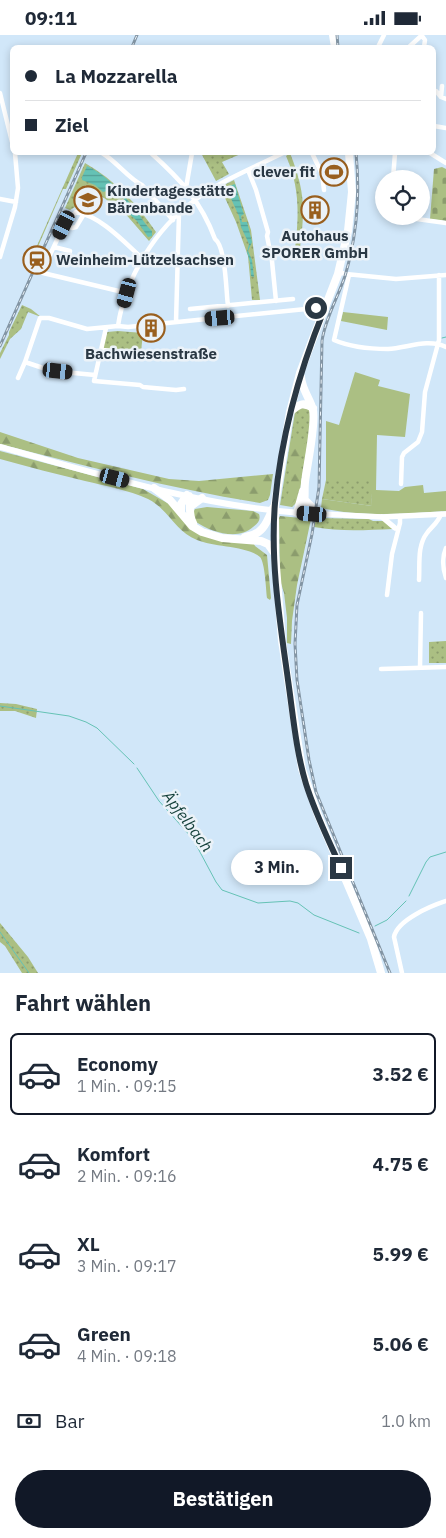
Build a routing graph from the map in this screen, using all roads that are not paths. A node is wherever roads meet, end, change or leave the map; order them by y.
1 (422, 35) edge
2 (411, 45) edge
3 (442, 86) dead end
4 (0, 93) edge
5 (444, 98) edge
6 (10, 134) edge
7 (15, 155) edge
8 (105, 155) edge
9 (155, 155) edge
10 (192, 155) edge
11 (279, 155) edge
12 (313, 155) edge
13 (349, 155) edge
14 (395, 155) edge
15 (433, 155) edge
16 (446, 163) edge
17 (248, 170) junction
18 (394, 170) edge
19 (186, 188) junction
20 (324, 189) dead end
21 (0, 199) edge
22 (195, 200) junction
23 (16, 202) junction
24 (179, 213) junction
25 (84, 214) junction
26 (173, 220) junction
27 (430, 221) edge
28 (446, 223) edge
29 (64, 225) junction
30 (2, 246) edge
31 (54, 247) junction
32 (0, 257) edge
33 (143, 259) junction
34 (68, 264) dead end
35 (340, 273) junction
36 (349, 275) junction
37 (439, 275) junction
38 (446, 275) edge
39 (127, 293) junction
40 (293, 299) dead end
41 (276, 301) junction
42 (228, 306) junction
43 (190, 309) dead end
44 (324, 310) junction
45 (176, 322) junction
46 (118, 326) junction
47 (106, 328) junction
48 (438, 343) junction
49 (446, 347) edge
50 (102, 350) junction
51 (139, 353) dead end
52 (25, 362) junction
53 (300, 373) junction
54 (95, 375) junction
55 (18, 378) dead end
56 (184, 389) dead end
57 (313, 408) junction
58 (290, 412) junction
59 (0, 447) edge
60 (401, 483) dead end
61 (305, 485) junction
62 (154, 488) junction
63 (188, 496) junction
64 (202, 498) junction
65 (305, 500) junction
66 (275, 504) junction
67 (191, 506) junction
68 (181, 512) junction
69 (315, 512) junction
70 (296, 513) junction
71 (444, 514) edge
72 (400, 516) junction
73 (382, 517) junction
74 (395, 528) junction
75 (395, 539) junction
76 (446, 548) edge
77 (274, 554) junction
78 (446, 578) edge
79 (419, 580) dead end
80 (387, 595) dead end
81 (420, 613) dead end
82 (420, 667) junction
83 (446, 667) edge
84 (381, 669) dead end
85 (446, 901) edge
86 (381, 973) edge
87 (402, 973) edge

1 - 2 street
3 - 5 street
4 - 6 street
7 - 23 street
8 - 26 street
9 - 19 street
10 - 19 street
11 - 17 street
12 - 20 street
13 - 35 main road
14 - 18 street
15 - 16 street
17 - 22 street
17 - 41 street
19 - 22 street
21 - 23 street
22 - 24 street
22 - 42 street
23 - 30 street
24 - 26 street
24 - 45 street
25 - 29 street
25 - 29 street
25 - 33 street
26 - 33 street
27 - 28 street
29 - 31 street
30 - 32 street
31 - 34 street
31 - 39 street
33 - 39 street
35 - 36 street
35 - 44 main road
36 - 37 street
36 - 48 street
37 - 38 street
37 - 48 street
39 - 46 street
40 - 41 street
41 - 42 street
42 - 43 street
44 - 45 street
44 - 53 main road
45 - 46 street
46 - 47 street
47 - 50 street
47 - 52 street
48 - 49 street
48 - 60 street
50 - 51 street
50 - 54 street
52 - 54 street
52 - 55 street
53 - 57 main road
53 - 58 main road
54 - 56 street
57 - 58 main road
57 - 61 main road
58 - 66 main road
59 - 62 main road
61 - 65 main road
61 - 70 main road
62 - 63 main road
62 - 68 main road
63 - 64 main road
63 - 67 main road
63 - 68 main road
64 - 67 main road
64 - 70 main road
65 - 69 main road
65 - 70 main road
66 - 67 main road
66 - 77 main road
68 - 77 main road
69 - 70 street
69 - 73 street
71 - 72 street
71 - 79 street
72 - 73 street
72 - 74 street
72 - 75 street
73 - 74 street
74 - 75 street
75 - 80 street
76 - 78 street
77 - 86 main road
81 - 82 street
82 - 83 street
82 - 84 street
85 - 87 street

